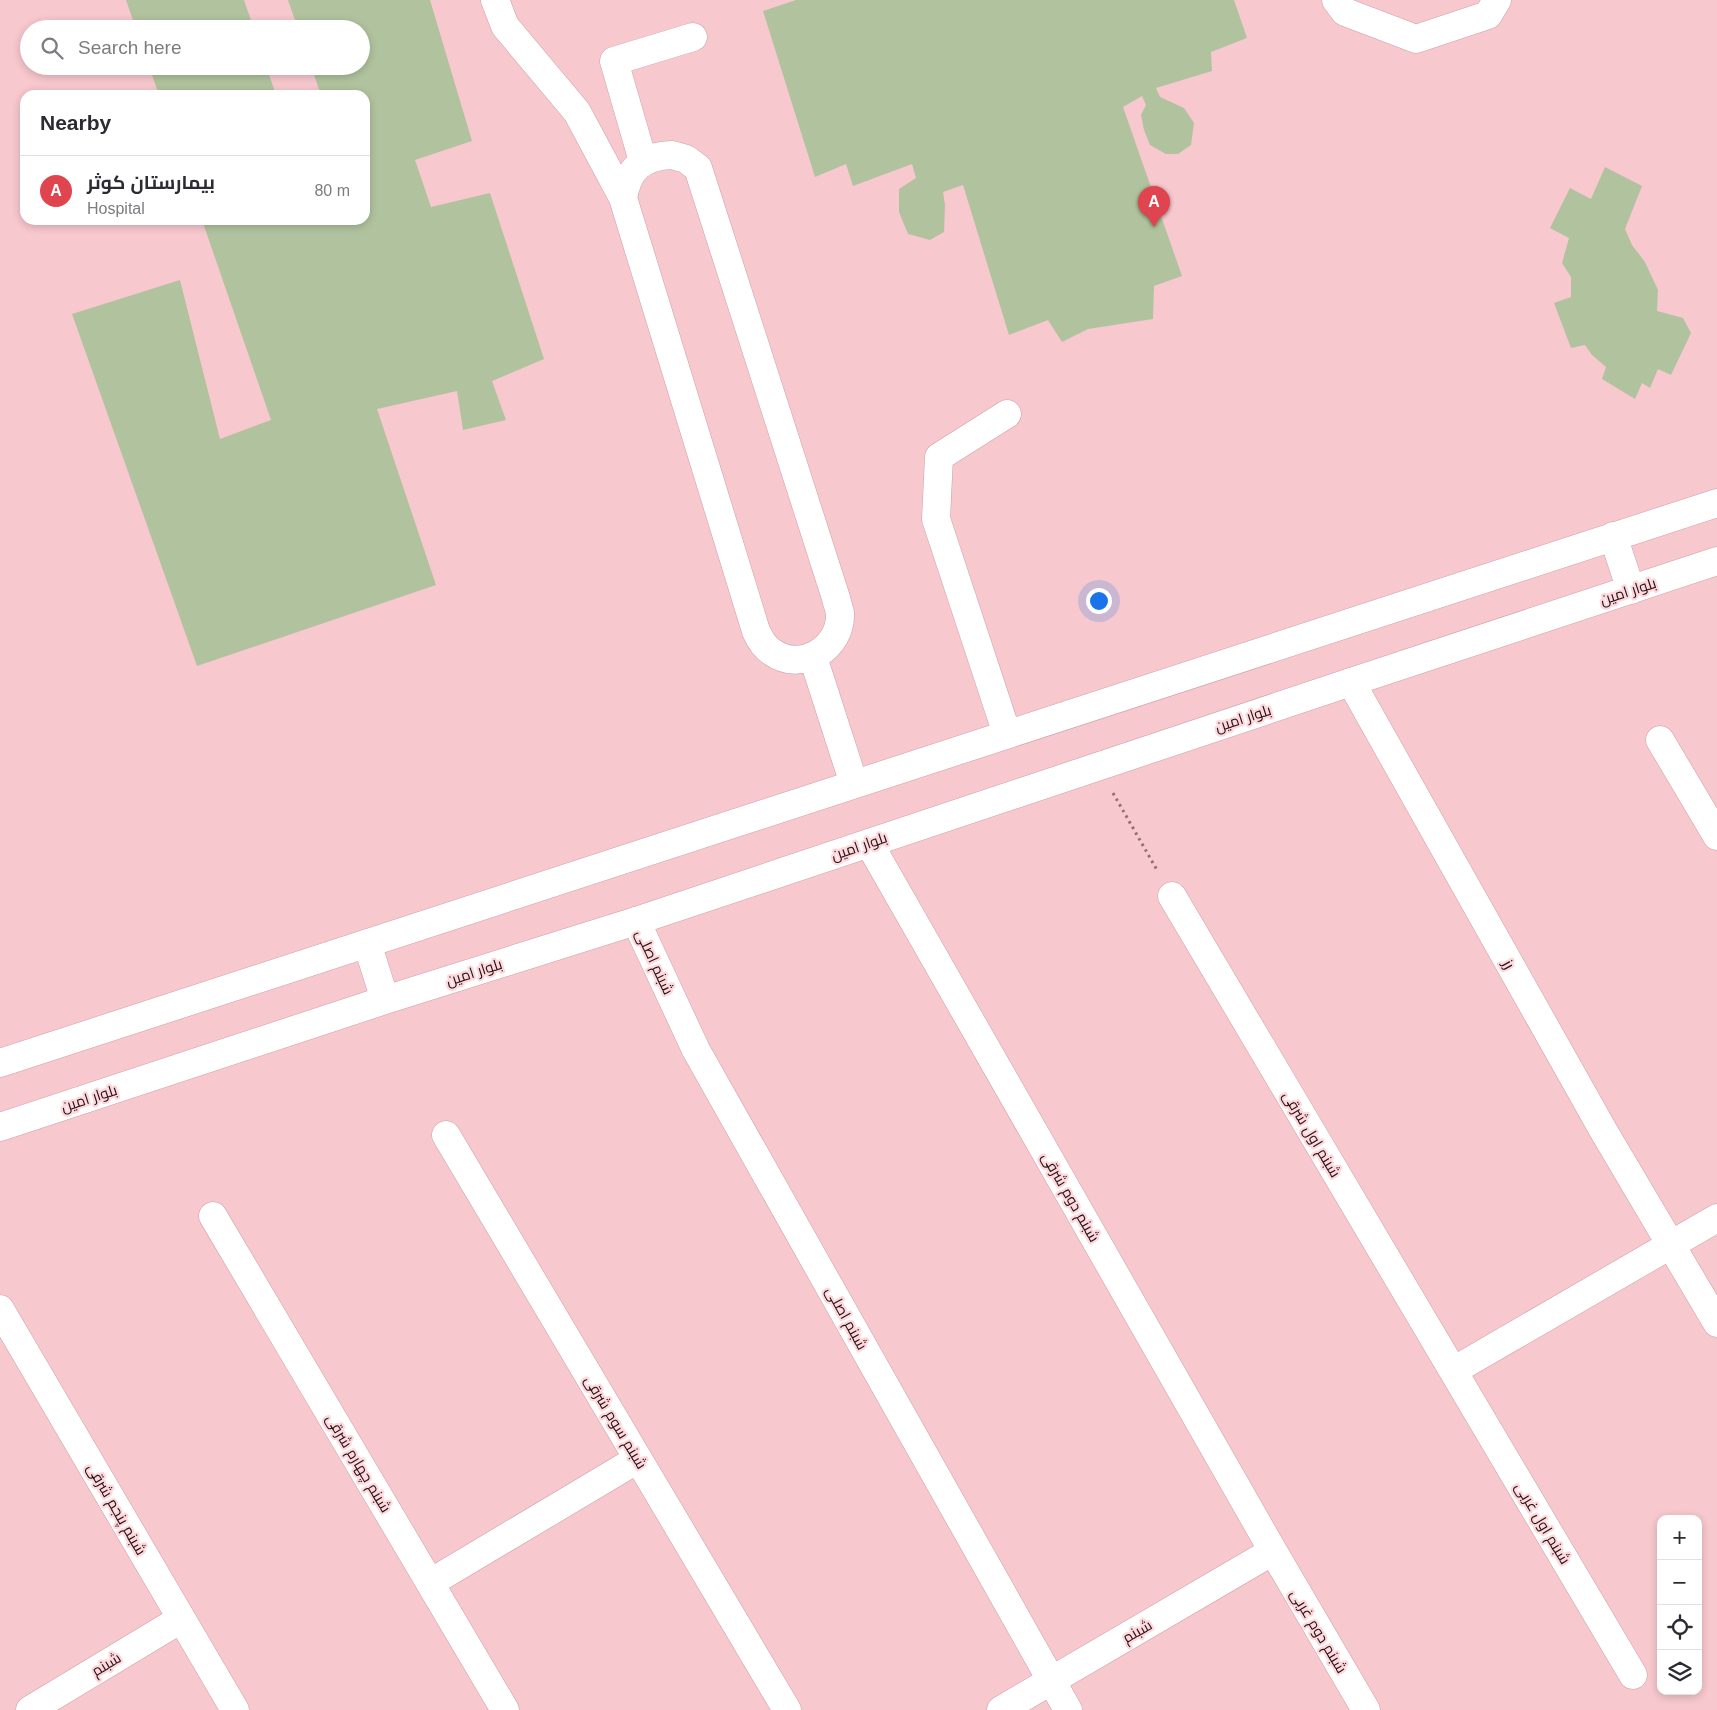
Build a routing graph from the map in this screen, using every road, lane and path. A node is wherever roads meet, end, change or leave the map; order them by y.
1 (495, 0) edge
2 (1336, 0) edge
3 (1497, 0) edge
4 (693, 37) dead end
5 (644, 161) junction
6 (623, 198) junction
7 (1007, 414) dead end
8 (1717, 503) edge
9 (1613, 536) junction
10 (1717, 561) edge
11 (1631, 590) junction
12 (813, 657) junction
13 (1351, 682) junction
14 (1007, 734) junction
15 (1660, 740) dead end
16 (1098, 766) junction
17 (854, 784) junction
18 (1717, 836) edge
19 (869, 843) junction
20 (1172, 896) joint
21 (636, 921) junction
22 (367, 943) junction
23 (385, 1000) junction
24 (0, 1063) edge
25 (0, 1127) edge
26 (446, 1135) dead end
27 (213, 1216) dead end
28 (1717, 1218) edge
29 (1670, 1245) junction
30 (0, 1309) edge
31 (1717, 1323) edge
32 (1452, 1371) junction
33 (638, 1459) junction
34 (1273, 1551) junction
35 (430, 1583) junction
36 (181, 1619) junction
37 (1633, 1675) dead end
38 (1051, 1681) junction
39 (503, 1709) edge
40 (30, 1710) edge
41 (235, 1710) edge
42 (787, 1710) edge
43 (1002, 1710) edge
44 (1068, 1710) edge
45 (1366, 1710) edge

1 - 6 street
2 - 3 street
4 - 5 street
5 - 6 street
5 - 12 street
6 - 12 street
7 - 14 street
8 - 9 street
9 - 11 street
9 - 14 street
10 - 11 street, بلوار امین
11 - 13 street, بلوار امین
12 - 17 street
13 - 16 street, بلوار امین
13 - 29 street, رز
14 - 17 street
15 - 18 street
16 - 19 street, بلوار امین
16 - 20 path
17 - 22 street
19 - 21 street, بلوار امین
19 - 34 street, شبنم دوم شرقی
20 - 32 street, شبنم اول شرقی
21 - 23 street, بلوار امین
21 - 38 street, شبنم اصلی
22 - 23 street
22 - 24 street
23 - 25 street, بلوار امین
26 - 33 street, شبنم سوم شرقی
27 - 35 street, شبنم چهارم شرقی
28 - 29 street
29 - 31 street, رز
29 - 32 street
30 - 36 street, شبنم پنجم شرقی
32 - 37 street, شبنم اول غربی
33 - 35 street
33 - 42 street, شبنم سوم شرقی
34 - 38 street, شبنم
34 - 45 street, شبنم دوم غربی
35 - 39 street, شبنم چهارم شرقی
36 - 40 street, شبنم
36 - 41 street, شبنم پنجم شرقی
38 - 43 street, شبنم
38 - 44 street, شبنم اصلی

